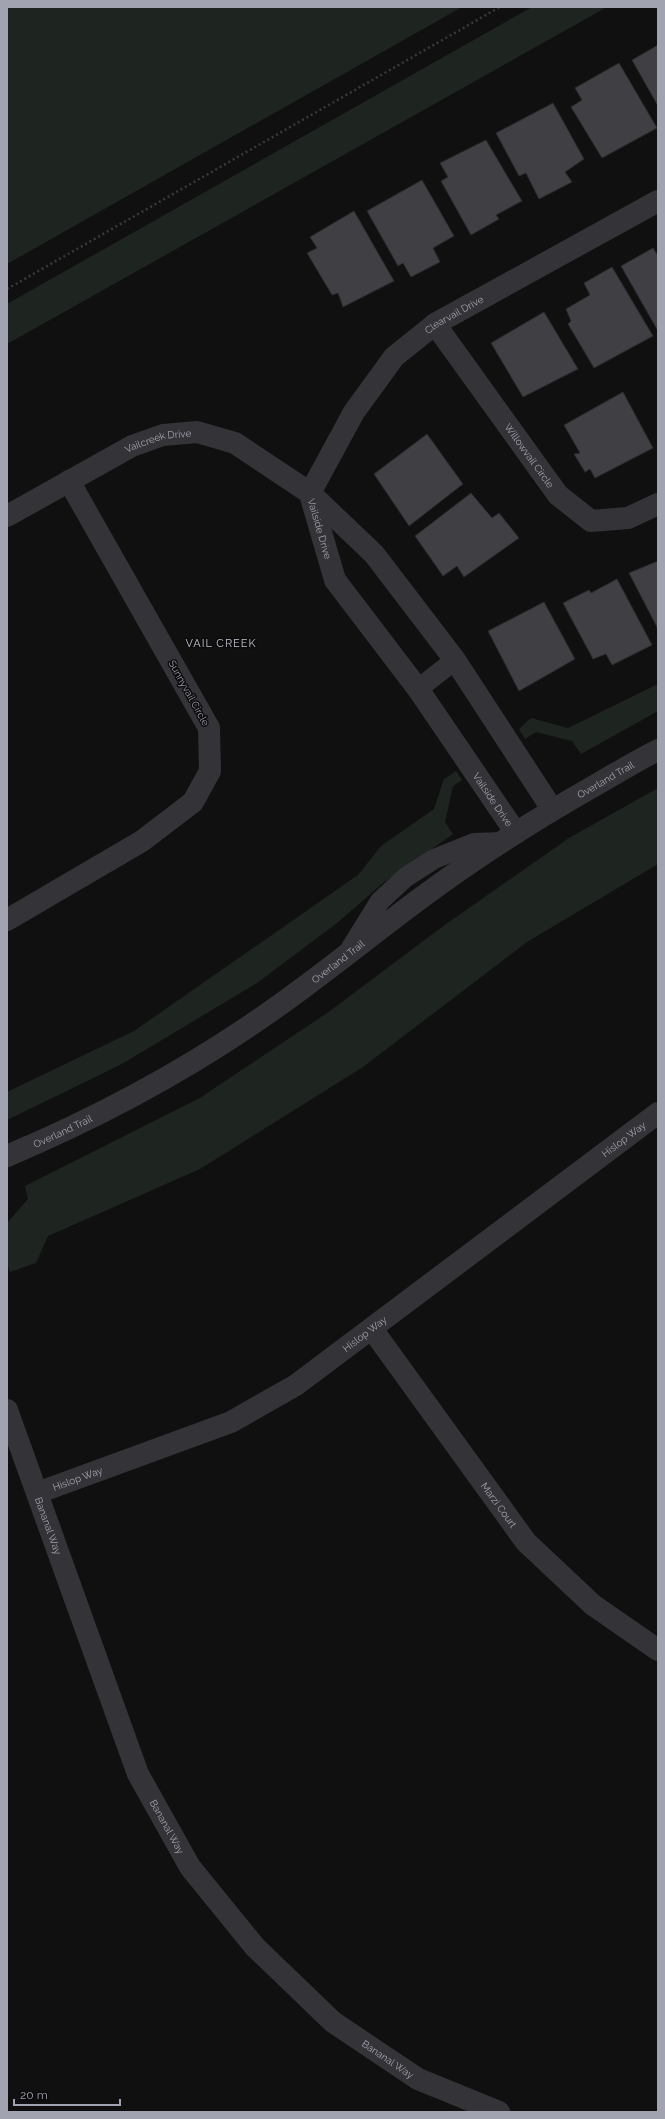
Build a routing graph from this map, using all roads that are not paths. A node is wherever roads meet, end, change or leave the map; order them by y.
1 (658, 201) edge
2 (436, 324) junction
3 (69, 480) junction
4 (310, 493) junction
5 (658, 504) edge
6 (7, 516) edge
7 (455, 660) junction
8 (418, 688) junction
9 (658, 750) edge
10 (552, 809) junction
11 (509, 837) junction
12 (7, 920) edge
13 (658, 1113) edge
14 (7, 1156) edge
15 (372, 1329) junction
16 (7, 1410) edge
17 (37, 1493) junction
18 (658, 1650) edge
19 (499, 2112) edge

1 - 2 street, Clearvail Drive
2 - 4 street, Clearvail Drive
2 - 5 street, Willowvail Circle
3 - 4 street, Vailcreek Drive
3 - 6 street, Vailcreek Drive
3 - 12 street, Sunnyvail Circle
4 - 7 street, Vailside Drive
4 - 8 street, Vailside Drive
7 - 8 lane
7 - 10 street, Vailside Drive
8 - 11 street, Vailside Drive
9 - 10 street, Overland Trail
10 - 11 street, Overland Trail
11 - 14 street, Overland Trail
13 - 15 street, Hislop Way
15 - 17 street, Hislop Way
15 - 18 street, Marzi Court
16 - 17 street, Bananal Way
17 - 19 street, Bananal Way

